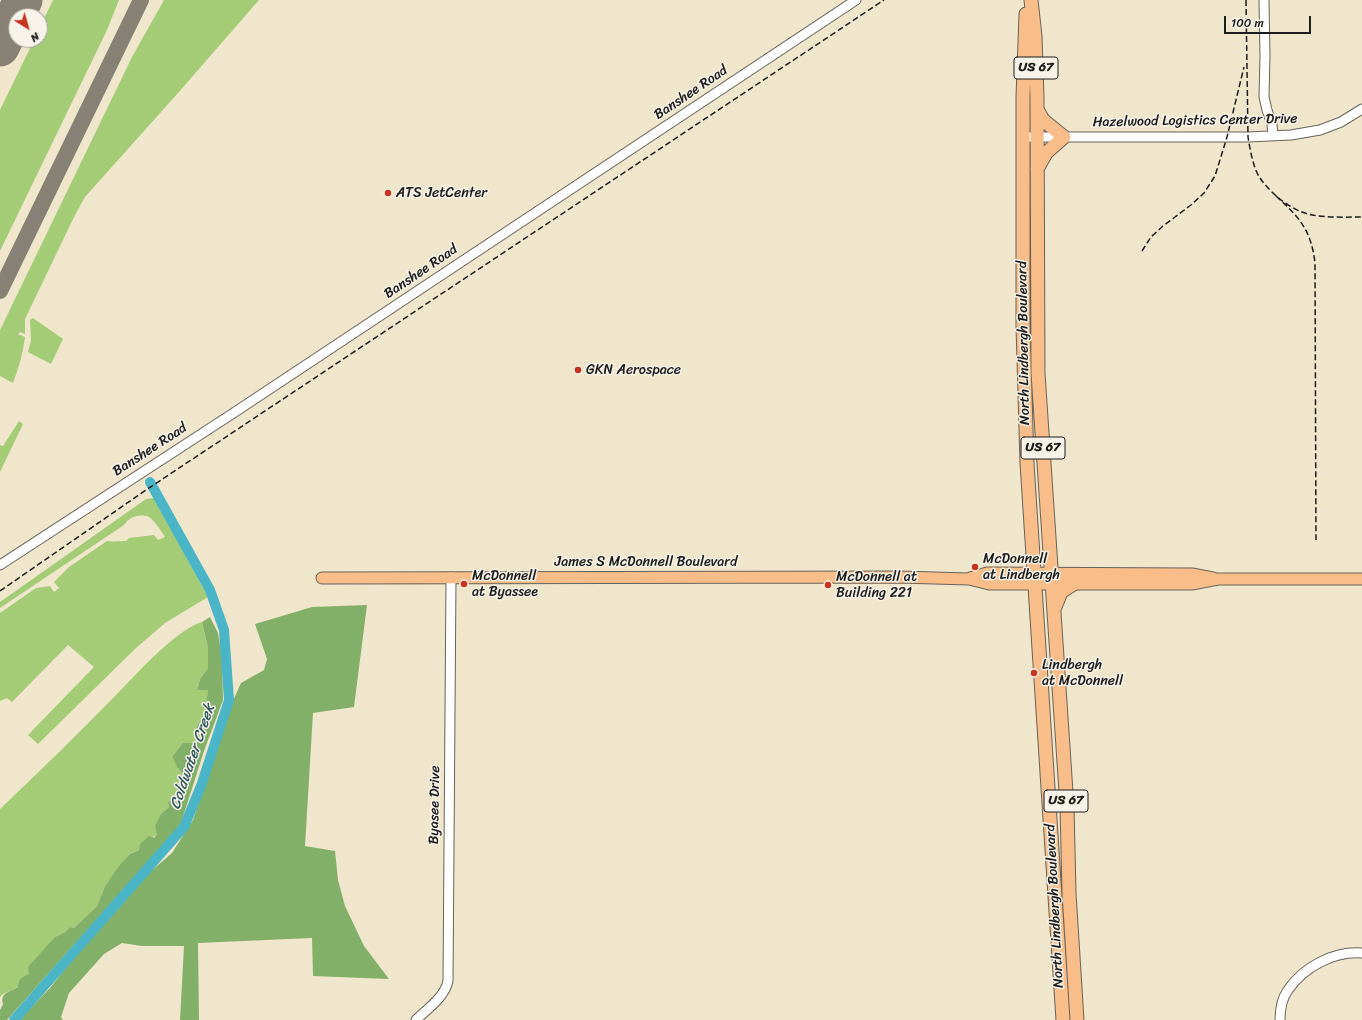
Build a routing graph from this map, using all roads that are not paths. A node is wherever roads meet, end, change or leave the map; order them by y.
1 (856, 0) edge
2 (1028, 0) edge
3 (1031, 0) edge
4 (1264, 0) edge
5 (1037, 109) junction
6 (1362, 109) edge
7 (1273, 136) junction
8 (1030, 137) junction
9 (1064, 137) junction
10 (1037, 169) junction
11 (0, 566) edge
12 (451, 577) junction
13 (322, 578) dead end
14 (1034, 578) junction
15 (1052, 578) junction
16 (1218, 579) junction
17 (1362, 579) edge
18 (1075, 583) junction
19 (1054, 610) junction
20 (1362, 953) edge
21 (416, 1020) edge
22 (1063, 1020) edge
23 (1077, 1020) edge
24 (1280, 1020) edge

1 - 11 street, Banshee Road
2 - 8 highway, North Lindbergh Boulevard / US 67
3 - 5 highway, North Lindbergh Boulevard / US 67
4 - 7 street
5 - 8 highway, North Lindbergh Boulevard / US 67
5 - 9 highway
6 - 7 street, Hazelwood Logistics Center Drive
7 - 9 street, Hazelwood Logistics Center Drive
8 - 9 street, Hazelwood Logistics Center Drive
8 - 10 highway, North Lindbergh Boulevard / US 67
8 - 14 highway, North Lindbergh Boulevard / US 67
9 - 10 highway
10 - 15 highway, North Lindbergh Boulevard / US 67
12 - 13 main road, James S McDonnell Boulevard
12 - 14 main road, James S McDonnell Boulevard
12 - 21 street, Byasee Drive
14 - 15 main road, James S McDonnell Boulevard
14 - 22 highway, North Lindbergh Boulevard / US 67
15 - 16 main road, James S McDonnell Boulevard
15 - 18 main road, James S McDonnell Boulevard
15 - 19 highway, North Lindbergh Boulevard / US 67
16 - 17 main road, James S McDonnell Boulevard
16 - 18 main road, James S McDonnell Boulevard
18 - 19 highway
19 - 23 highway, North Lindbergh Boulevard / US 67
20 - 24 street

